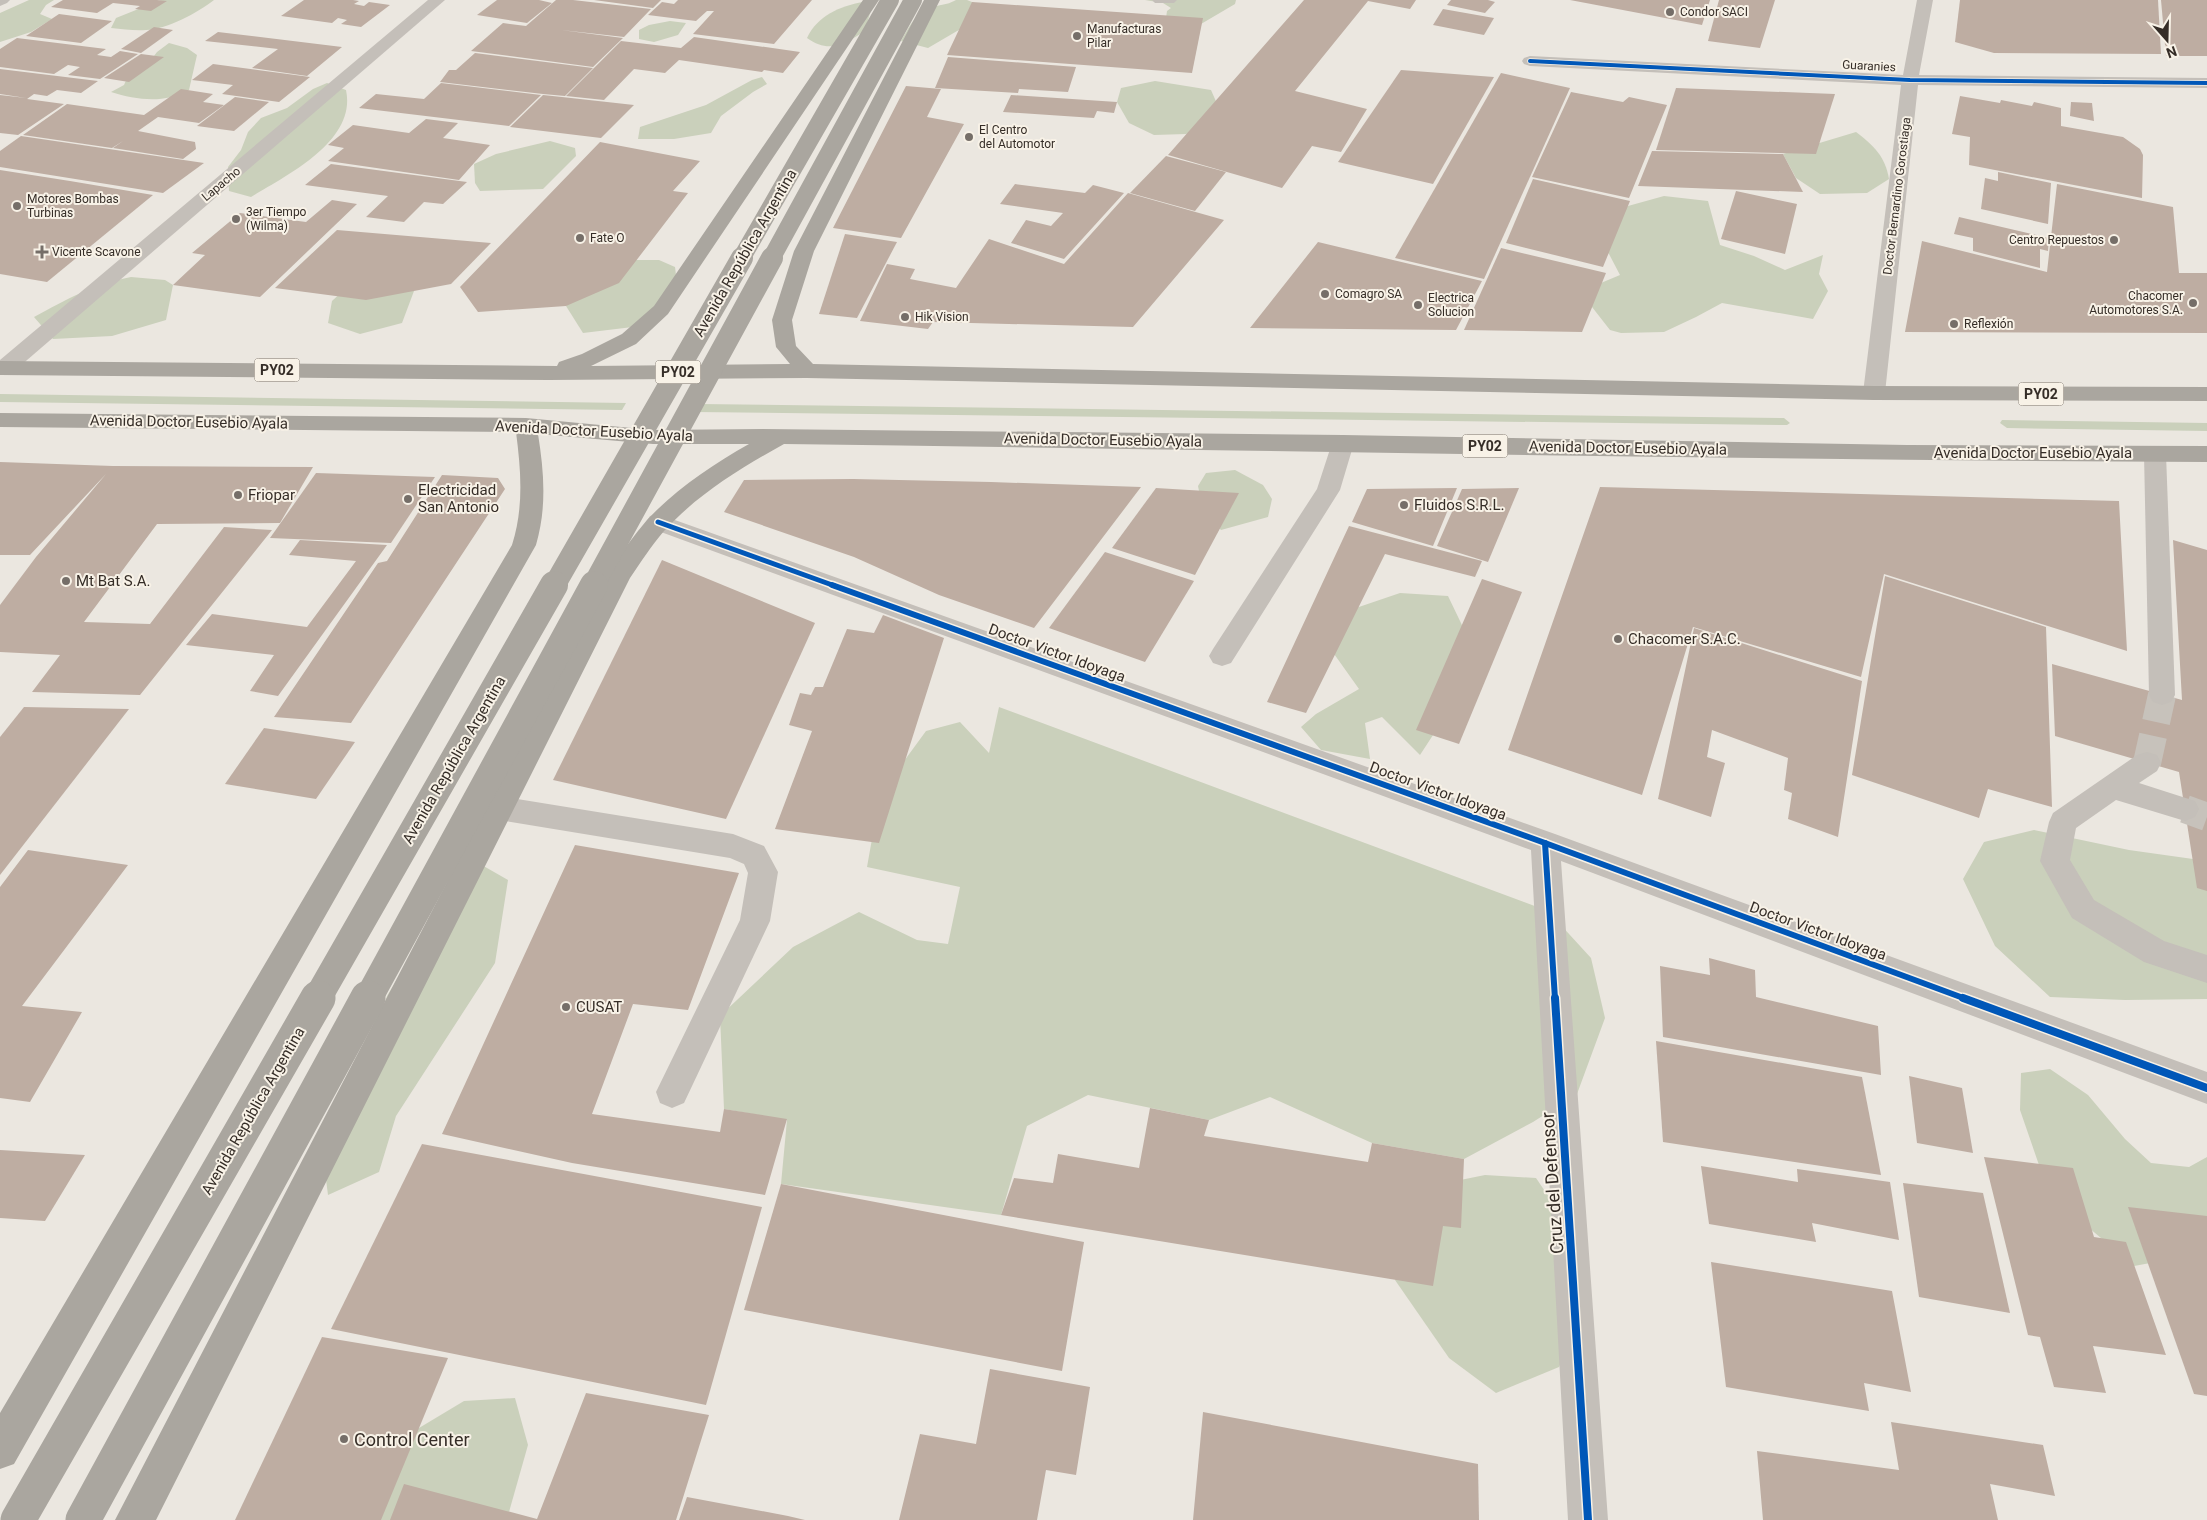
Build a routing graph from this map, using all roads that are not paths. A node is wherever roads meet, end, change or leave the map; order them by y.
1 (437, 0) edge
2 (871, 0) edge
3 (890, 0) edge
4 (913, 0) edge
5 (932, 0) edge
6 (1160, 0) edge
7 (1169, 0) edge
8 (1926, 0) edge
9 (1530, 61) dead end
10 (1910, 80) junction
11 (2207, 83) edge
12 (2, 368) edge
13 (807, 370) junction
14 (549, 373) junction
15 (1874, 393) junction
16 (2207, 394) edge
17 (0, 420) edge
18 (526, 425) junction
19 (779, 437) junction
20 (1343, 443) junction
21 (2155, 454) junction
22 (2207, 454) edge
23 (658, 522) junction
24 (1222, 656) dead end
25 (2162, 695) tunnel mouth
26 (2147, 763) tunnel mouth
27 (2112, 787) junction
28 (499, 808) junction
29 (2185, 810) tunnel mouth
30 (1545, 843) junction
31 (2207, 969) edge
32 (2207, 1088) edge
33 (672, 1092) dead end
34 (0, 1450) edge
35 (18, 1520) edge
36 (83, 1520) edge
37 (134, 1520) edge
38 (1588, 1520) edge

1 - 12 street, Lapacho
2 - 14 highway
3 - 35 highway, Avenida República Argentina, bridge
4 - 36 highway, Avenida República Argentina, bridge
5 - 13 highway
6 - 7 street
8 - 10 street, Doctor Bernardino Gorostiaga
9 - 10 street, Guaranies
10 - 11 street, Guaranies
10 - 15 street, Doctor Bernardino Gorostiaga
12 - 14 highway, PY02
13 - 14 highway, PY02
13 - 15 highway, PY02
15 - 16 highway, PY02
17 - 18 highway, Avenida Doctor Eusebio Ayala / PY02
18 - 19 highway, Avenida Doctor Eusebio Ayala / PY02
18 - 34 highway
19 - 20 highway, Avenida Doctor Eusebio Ayala / PY02
19 - 23 highway
20 - 21 highway, Avenida Doctor Eusebio Ayala / PY02
20 - 24 street
21 - 22 highway, Avenida Doctor Eusebio Ayala / PY02
21 - 25 street
23 - 28 highway
23 - 30 street, Doctor Victor Idoyaga
26 - 27 street
27 - 29 street
27 - 31 street
28 - 33 street
28 - 37 highway
30 - 32 street, Doctor Victor Idoyaga
30 - 38 street, Cruz del Defensor

